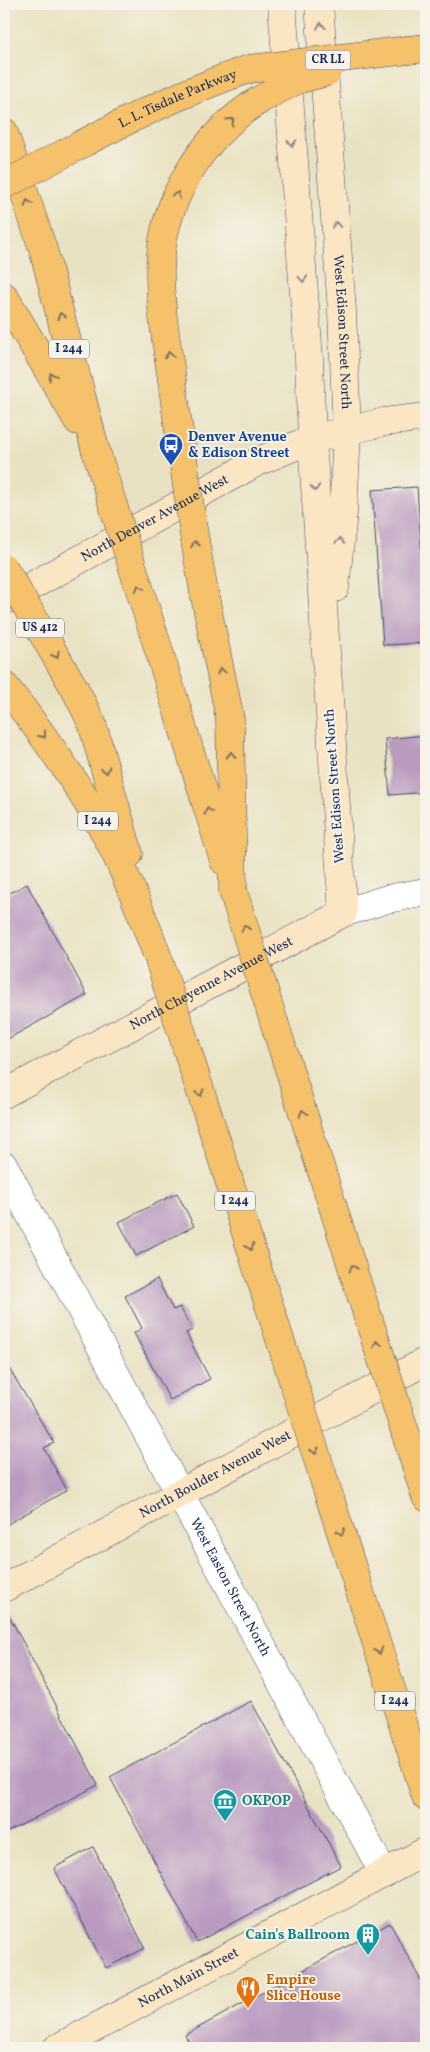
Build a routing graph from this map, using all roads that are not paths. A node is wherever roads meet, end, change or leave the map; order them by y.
1 (282, 4) edge
2 (319, 4) edge
3 (417, 49) edge
4 (4, 132) edge
5 (4, 185) edge
6 (4, 296) edge
7 (426, 417) edge
8 (348, 431) junction
9 (312, 440) junction
10 (94, 448) junction
11 (4, 568) edge
12 (4, 601) edge
13 (327, 659) junction
14 (8, 690) edge
15 (233, 891) junction
16 (426, 892) edge
17 (343, 913) junction
18 (159, 960) junction
19 (4, 1094) edge
20 (4, 1166) edge
21 (426, 1361) edge
22 (179, 1493) junction
23 (426, 1497) edge
24 (4, 1588) edge
25 (426, 1797) edge
26 (426, 1851) edge
27 (384, 1874) junction
28 (57, 2048) edge

1 -> 9 street, West Edison Street North
8 -> 2 street, West Edison Street North
3 - 5 highway, L. L. Tisdale Parkway / CR LL, bridge
15 -> 3 highway, bridge
10 -> 4 highway, I 244
10 -> 6 highway
7 - 8 street, North Denver Avenue West
8 - 9 street, North Denver Avenue West
13 -> 8 street, West Edison Street North
9 - 12 street, North Denver Avenue West
9 -> 13 street, West Edison Street North
15 -> 10 highway, I 244, bridge
11 -> 18 highway, US 412, bridge
13 - 17 street, West Edison Street North
14 -> 18 highway, I 244
23 -> 15 highway, I 244, bridge
16 - 17 street, North Cheyenne Avenue West
17 - 19 street, North Cheyenne Avenue West
18 -> 25 highway, I 244, bridge
20 - 22 street, West Easton Street North
21 - 22 street, North Boulder Avenue West
22 - 24 street, North Boulder Avenue West
22 - 27 street, West Easton Street North
26 - 27 street, North Main Street
27 - 28 street, North Main Street

